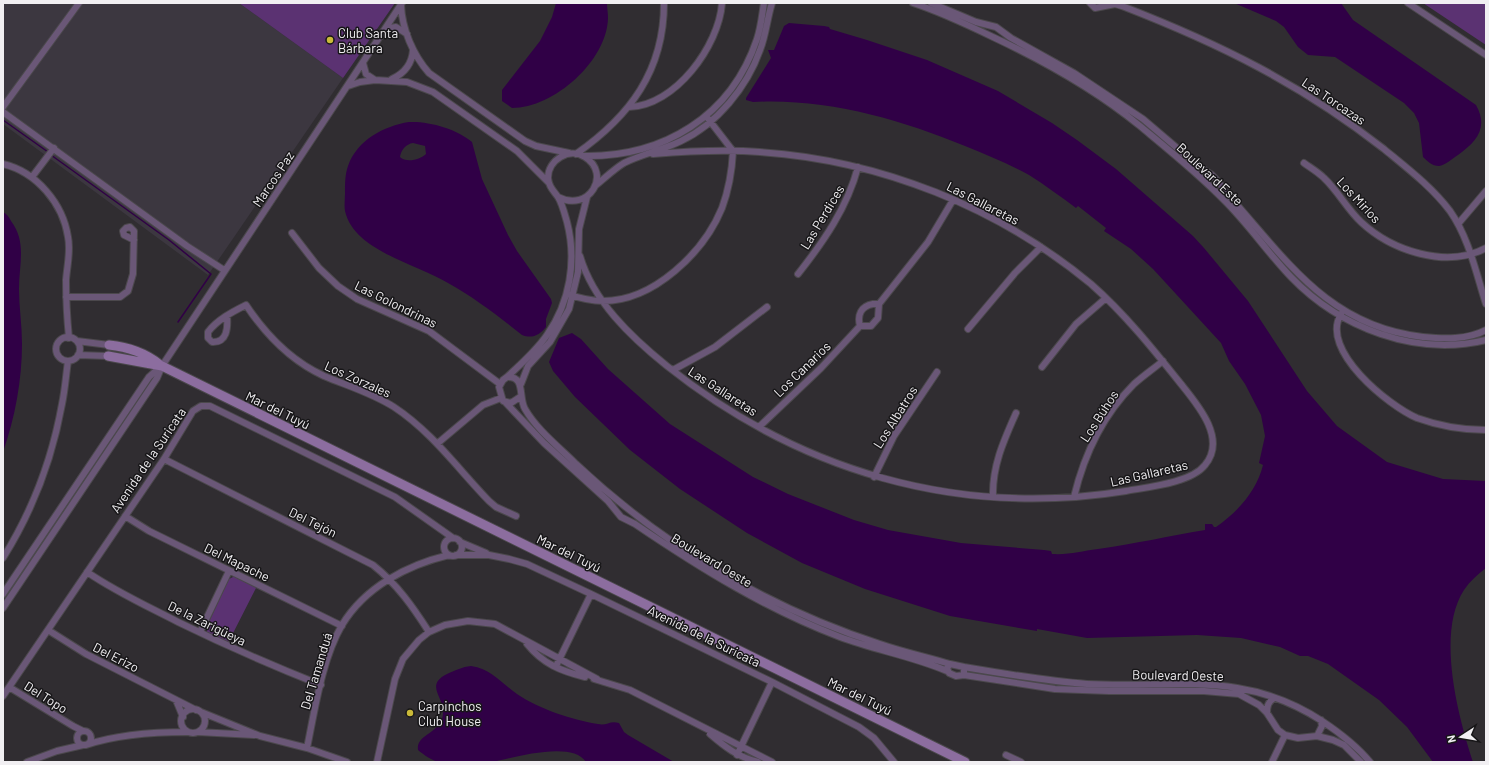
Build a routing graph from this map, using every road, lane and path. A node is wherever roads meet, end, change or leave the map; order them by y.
1 (79, 3) edge
2 (664, 3) edge
3 (722, 3) edge
4 (764, 3) edge
5 (772, 3) edge
6 (913, 3) edge
7 (931, 3) edge
8 (1408, 3) edge
9 (401, 4) edge
10 (920, 4) edge
11 (1093, 5) edge
12 (987, 24) junction
13 (385, 29) junction
14 (1003, 31) junction
15 (985, 33) junction
16 (407, 34) junction
17 (996, 39) junction
18 (413, 50) junction
19 (1486, 55) edge
20 (363, 63) junction
21 (1072, 75) junction
22 (375, 80) junction
23 (391, 80) junction
24 (348, 86) junction
25 (3, 107) edge
26 (629, 107) junction
27 (3, 112) edge
28 (708, 118) junction
29 (1140, 122) junction
30 (53, 149) junction
31 (733, 151) junction
32 (573, 154) junction
33 (653, 154) junction
34 (584, 156) junction
35 (1304, 163) dead end
36 (3, 164) edge
37 (858, 167) junction
38 (1208, 173) junction
39 (32, 177) junction
40 (1202, 180) junction
41 (549, 184) junction
42 (1220, 184) junction
43 (595, 186) junction
44 (1213, 190) junction
45 (1486, 191) edge
46 (558, 197) junction
47 (587, 197) junction
48 (953, 200) junction
49 (1458, 224) junction
50 (292, 233) dead end
51 (134, 240) dead end
52 (1268, 245) junction
53 (1041, 248) junction
54 (1486, 248) edge
55 (1471, 255) junction
56 (580, 256) junction
57 (224, 270) junction
58 (798, 274) dead end
59 (570, 295) junction
60 (66, 297) junction
61 (1106, 298) junction
62 (603, 301) junction
63 (879, 304) junction
64 (1486, 304) edge
65 (767, 307) dead end
66 (1343, 310) junction
67 (227, 316) dead end
68 (1339, 316) junction
69 (860, 326) junction
70 (968, 329) dead end
71 (1486, 330) edge
72 (69, 338) junction
73 (1486, 340) edge
74 (77, 341) junction
75 (109, 345) joint
76 (78, 355) junction
77 (108, 356) joint
78 (68, 361) junction
79 (1163, 361) junction
80 (162, 366) junction
81 (1042, 367) dead end
82 (673, 370) junction
83 (937, 372) dead end
84 (507, 377) junction
85 (500, 384) junction
86 (521, 384) junction
87 (501, 398) junction
88 (520, 398) junction
89 (506, 403) junction
90 (1016, 413) dead end
91 (759, 427) junction
92 (1486, 430) edge
93 (438, 444) junction
94 (560, 454) junction
95 (164, 459) junction
96 (874, 476) junction
97 (993, 497) junction
98 (1074, 497) junction
99 (625, 506) junction
100 (632, 512) junction
101 (618, 513) junction
102 (124, 516) junction
103 (516, 516) dead end
104 (629, 521) junction
105 (441, 532) junction
106 (453, 538) junction
107 (446, 542) junction
108 (460, 542) junction
109 (669, 544) junction
110 (444, 549) junction
111 (449, 555) junction
112 (456, 555) junction
113 (489, 555) junction
114 (3, 558) edge
115 (438, 558) junction
116 (229, 571) junction
117 (87, 572) junction
118 (390, 579) junction
119 (3, 594) edge
120 (591, 594) junction
121 (3, 608) edge
122 (342, 626) junction
123 (48, 630) junction
124 (200, 632) junction
125 (430, 632) junction
126 (525, 641) junction
127 (904, 654) junction
128 (559, 660) junction
129 (950, 664) junction
130 (964, 667) junction
131 (555, 668) junction
132 (947, 671) junction
133 (964, 675) junction
134 (1007, 678) junction
135 (597, 679) junction
136 (772, 682) junction
137 (1204, 684) junction
138 (321, 686) junction
139 (9, 687) junction
140 (1109, 688) junction
141 (1204, 691) junction
142 (3, 696) edge
143 (1274, 698) junction
144 (176, 700) junction
145 (198, 711) junction
146 (1267, 713) junction
147 (182, 720) junction
148 (1321, 720) junction
149 (72, 726) junction
150 (705, 729) junction
151 (86, 732) junction
152 (170, 732) junction
153 (188, 732) junction
154 (198, 732) junction
155 (260, 736) junction
156 (1285, 736) junction
157 (1317, 736) junction
158 (106, 739) junction
159 (81, 742) junction
160 (741, 745) junction
161 (306, 748) junction
162 (737, 755) junction
163 (1006, 755) dead end
164 (27, 762) edge
165 (347, 762) edge
166 (377, 762) edge
167 (758, 762) edge
168 (772, 762) edge
169 (894, 762) edge
170 (965, 762) edge
171 (1020, 762) edge
172 (1272, 762) edge
173 (1361, 762) edge
174 (1370, 762) edge

1 - 25 street
2 - 26 street
3 - 26 street
4 - 28 street
5 - 28 street
6 - 10 street, Boulevard Este
7 - 12 street, Boulevard Este
8 - 19 street
9 - 13 street, Marcos Paz
9 - 16 street
10 - 15 street, Boulevard Este
11 - 49 street, Las Torcazas
12 - 14 street, Boulevard Este
12 - 15 street
13 - 16 street
13 - 20 street, Marcos Paz
14 - 17 street
14 - 21 street, Boulevard Este
15 - 17 street, Boulevard Este
16 - 18 street
17 - 21 street, Boulevard Este
18 - 23 street
18 - 32 street
20 - 22 street
20 - 24 street, Marcos Paz
21 - 29 street, Boulevard Este
22 - 23 street
22 - 24 street
23 - 41 street
24 - 57 street, Marcos Paz
26 - 32 street
27 - 30 street
28 - 31 street
28 - 33 street
28 - 34 street
29 - 38 street, Boulevard Este
29 - 40 street, Boulevard Este
30 - 39 street
30 - 57 street
31 - 33 street, Las Gallaretas
31 - 37 street, Las Gallaretas
31 - 62 street
32 - 34 street
32 - 41 street
33 - 43 street
34 - 43 street
35 - 55 street, Los Mirlos
36 - 39 street
37 - 48 street, Las Gallaretas
37 - 58 street, Las Perdices
38 - 40 street
38 - 42 street, Boulevard Este
39 - 60 street
40 - 44 street, Boulevard Este
41 - 46 street
42 - 44 street
42 - 52 street, Boulevard Este
43 - 47 street
44 - 52 street, Boulevard Este
45 - 49 street
46 - 47 street
46 - 59 street
47 - 56 street
48 - 53 street, Las Gallaretas
48 - 63 street, Los Canarios
49 - 55 street, Las Torcazas
50 - 85 street, Las Golondrinas
51 - 60 street
52 - 66 street, Boulevard Este
52 - 68 street, Boulevard Este
53 - 61 street, Las Gallaretas
53 - 70 street
54 - 55 street
55 - 64 street, Las Torcazas
56 - 59 street
56 - 62 street, Las Gallaretas
57 - 80 street, Marcos Paz
59 - 62 street
59 - 84 street
59 - 86 street
60 - 72 street
61 - 79 street, Las Gallaretas
61 - 81 street
62 - 82 street, Las Gallaretas
63 - 69 street, Los Canarios
63 - 69 street
65 - 82 street
66 - 68 street
66 - 71 street, Boulevard Este
67 - 93 street, Los Zorzales
68 - 73 street, Boulevard Este
68 - 92 street
69 - 91 street, Los Canarios
72 - 74 street
72 - 78 street
74 - 75 street
74 - 76 street
75 - 80 street
76 - 77 street
76 - 78 street
77 - 80 street
78 - 114 street
79 - 98 street, Los Búhos
79 - 98 street, Las Gallaretas
80 - 119 street
80 - 121 street
80 - 170 street, Mar del Tuyú
82 - 91 street, Las Gallaretas
83 - 96 street, Los Albatros
84 - 85 street
84 - 86 street
85 - 87 street
86 - 88 street
87 - 89 street
87 - 93 street
88 - 89 street
88 - 94 street, Boulevard Oeste
89 - 94 street, Boulevard Oeste
90 - 97 street
91 - 96 street, Las Gallaretas
93 - 103 street, Los Zorzales
94 - 99 street, Boulevard Oeste
94 - 101 street, Boulevard Oeste
95 - 102 street, Avenida de la Suricata
95 - 105 street, Avenida de la Suricata
95 - 118 street, Del Tejón
96 - 97 street, Las Gallaretas
97 - 98 street, Las Gallaretas
99 - 100 street, Boulevard Oeste
99 - 101 street
100 - 104 street
100 - 109 street, Boulevard Oeste
101 - 104 street, Boulevard Oeste
102 - 116 street, Del Mapache
102 - 117 street, Avenida de la Suricata
104 - 109 street, Boulevard Oeste
105 - 106 street, Avenida de la Suricata
105 - 107 street, Avenida de la Suricata
106 - 107 street
106 - 108 street, Avenida de la Suricata
107 - 110 street
108 - 112 street
108 - 113 street, Avenida de la Suricata
109 - 127 street, Boulevard Oeste
110 - 111 street
110 - 115 street
111 - 112 street, Avenida de la Suricata
111 - 115 street, Avenida de la Suricata
112 - 113 street, Avenida de la Suricata
113 - 120 street, Avenida de la Suricata
115 - 118 street, Del Tamanduá
116 - 122 street, Del Mapache
116 - 124 street
117 - 123 street, Avenida de la Suricata
117 - 124 street, De la Zarigüeya
118 - 122 street, Del Tamanduá
118 - 125 street, Del Tejón
120 - 128 street
120 - 136 street, Avenida de la Suricata
122 - 138 street, Del Tamanduá
123 - 139 street, Avenida de la Suricata
123 - 144 street, Del Erizo
124 - 138 street, De la Zarigüeya
125 - 126 street
125 - 166 street
126 - 128 street
126 - 131 street
127 - 129 street, Boulevard Oeste
127 - 132 street, Boulevard Oeste
128 - 131 street
128 - 135 street
129 - 130 street, Boulevard Oeste
129 - 132 street
130 - 133 street
130 - 134 street, Boulevard Oeste
131 - 135 street
132 - 133 street, Boulevard Oeste
133 - 134 street, Boulevard Oeste
134 - 140 street, Boulevard Oeste
135 - 150 street
136 - 160 street
136 - 169 street, Avenida de la Suricata
137 - 140 street, Boulevard Oeste
137 - 141 street
137 - 143 street, Boulevard Oeste
138 - 161 street, Del Tamanduá
139 - 142 street, Avenida de la Suricata
139 - 149 street, Del Topo
140 - 141 street, Boulevard Oeste
141 - 146 street, Boulevard Oeste
143 - 146 street
143 - 148 street, Boulevard Oeste
144 - 145 street, Del Erizo
144 - 147 street
145 - 147 street
145 - 154 street
145 - 155 street, Del Erizo
146 - 156 street, Boulevard Oeste
147 - 152 street
147 - 153 street
148 - 157 street
148 - 174 street, Boulevard Oeste
149 - 151 street, Del Topo
149 - 159 street, Del Topo
150 - 160 street
150 - 162 street
151 - 158 street, Del Topo
151 - 159 street
151 - 159 street
152 - 153 street
152 - 158 street
153 - 154 street
154 - 155 street
155 - 161 street
156 - 157 street
156 - 172 street
157 - 173 street
158 - 159 street
159 - 164 street
160 - 162 street
160 - 168 street
161 - 165 street
162 - 167 street
163 - 171 street

